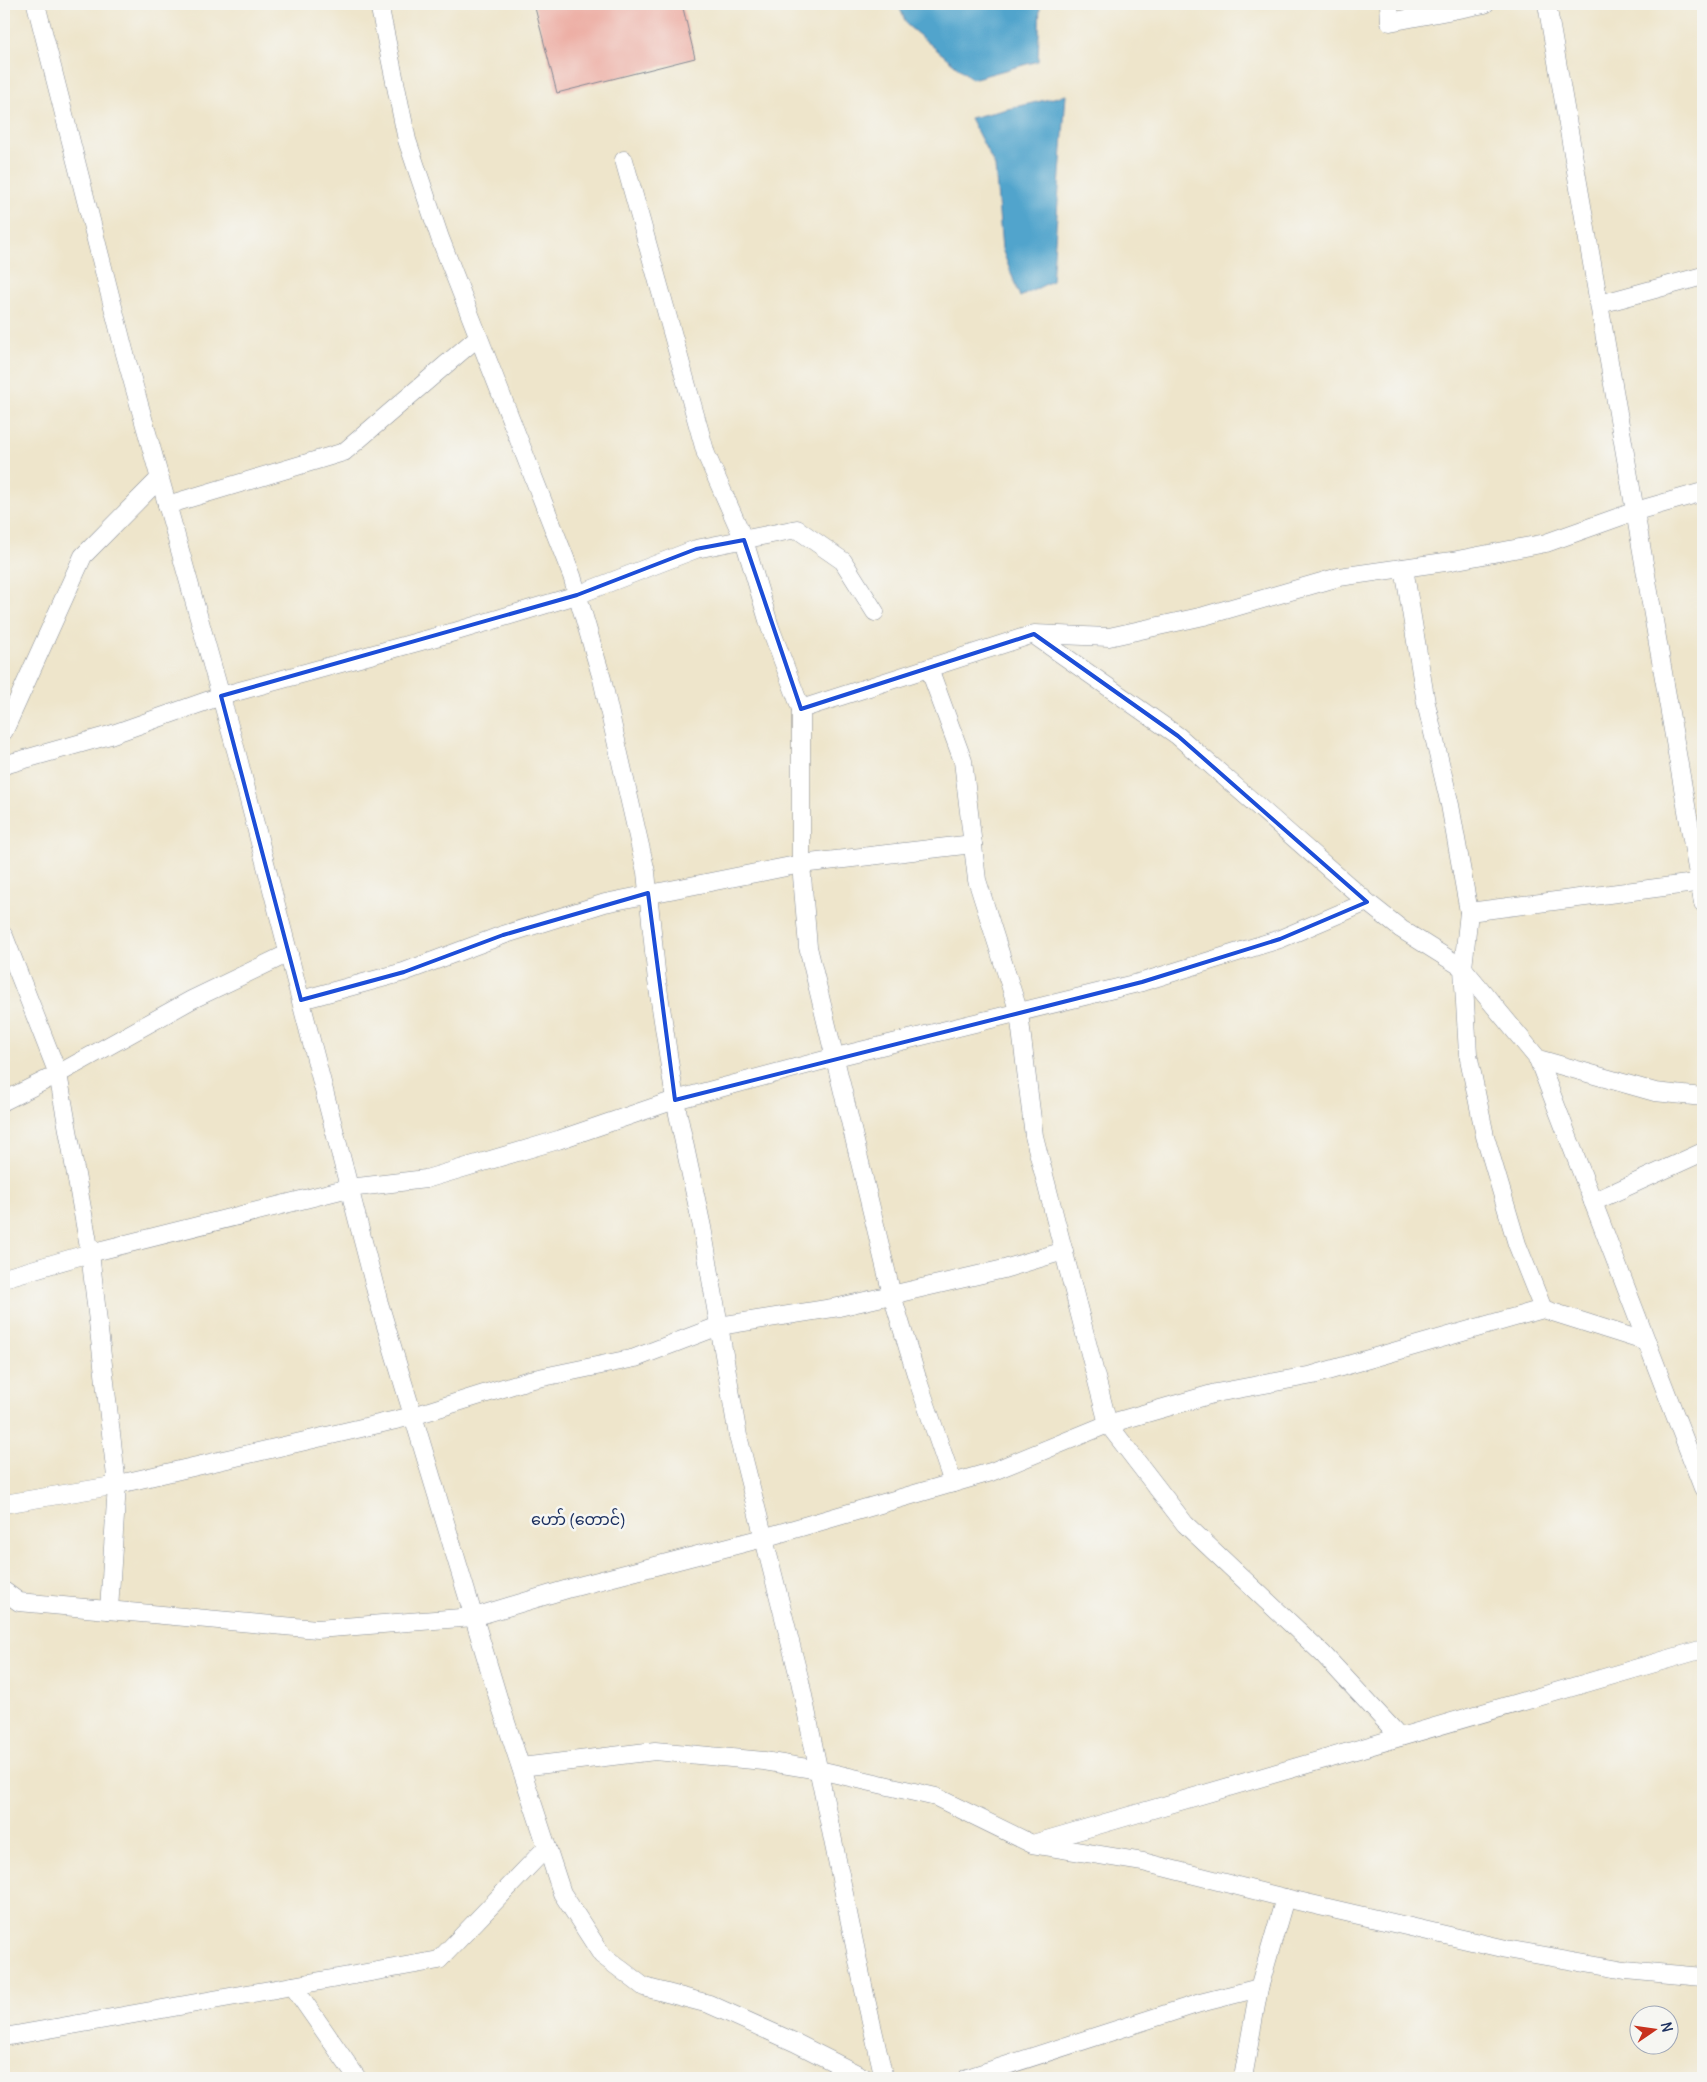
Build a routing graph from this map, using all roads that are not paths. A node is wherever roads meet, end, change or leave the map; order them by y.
1 (36, 4) edge
2 (379, 4) edge
3 (1389, 4) edge
4 (1485, 4) edge
5 (1547, 4) edge
6 (624, 160) dead end
7 (1703, 276) edge
8 (1600, 304) junction
9 (478, 337) junction
10 (160, 478) junction
11 (1703, 492) edge
12 (167, 505) junction
13 (1636, 511) junction
14 (744, 540) junction
15 (1404, 568) junction
16 (577, 595) junction
17 (874, 612) dead end
18 (1034, 634) junction
19 (928, 668) junction
20 (221, 696) junction
21 (801, 709) junction
22 (4, 731) edge
23 (4, 766) edge
24 (973, 844) junction
25 (801, 864) junction
26 (1701, 882) edge
27 (648, 893) junction
28 (1367, 902) junction
29 (1703, 903) edge
30 (1469, 912) junction
31 (4, 936) edge
32 (289, 953) junction
33 (1464, 968) junction
34 (301, 1000) junction
35 (1019, 1013) junction
36 (836, 1057) junction
37 (1538, 1059) junction
38 (58, 1074) junction
39 (1703, 1097) edge
40 (675, 1100) junction
41 (4, 1101) edge
42 (1703, 1152) edge
43 (349, 1188) junction
44 (1593, 1202) junction
45 (1064, 1251) junction
46 (90, 1252) junction
47 (4, 1278) edge
48 (892, 1294) junction
49 (1543, 1309) junction
50 (719, 1326) junction
51 (1647, 1342) junction
52 (413, 1416) junction
53 (1108, 1424) junction
54 (953, 1483) junction
55 (118, 1485) junction
56 (1703, 1488) edge
57 (4, 1504) edge
58 (763, 1538) junction
59 (4, 1591) edge
60 (109, 1610) junction
61 (474, 1617) junction
62 (1703, 1649) edge
63 (1400, 1737) junction
64 (521, 1767) junction
65 (819, 1770) junction
66 (1032, 1844) junction
67 (547, 1847) junction
68 (1285, 1898) junction
69 (1703, 1977) edge
70 (293, 1986) junction
71 (1259, 1988) junction
72 (4, 2037) edge
73 (357, 2078) edge
74 (865, 2078) edge
75 (884, 2078) edge
76 (967, 2078) edge
77 (1242, 2078) edge

1 - 10 street
2 - 9 street
3 - 4 street
5 - 8 street
6 - 14 street
7 - 8 street
8 - 13 street
9 - 12 street
9 - 16 street
10 - 12 street
10 - 22 street
11 - 13 street
12 - 20 street
13 - 15 street
13 - 26 street
14 - 16 street
14 - 17 street
14 - 21 street
15 - 18 street
15 - 30 street
16 - 20 street
16 - 27 street
18 - 19 street
18 - 28 street
19 - 21 street
19 - 24 street
20 - 23 street
20 - 32 street
21 - 25 street
24 - 25 street
24 - 35 street
25 - 27 street
25 - 36 street
26 - 29 street
26 - 30 street
27 - 34 street
27 - 40 street
28 - 33 street
28 - 35 street
30 - 33 street
31 - 38 street
32 - 34 street
32 - 38 street
33 - 37 street
33 - 49 street
34 - 43 street
35 - 36 street
35 - 45 street
36 - 40 street
36 - 48 street
37 - 39 street
37 - 44 street
38 - 41 street
38 - 46 street
40 - 43 street
40 - 50 street
42 - 44 street
43 - 46 street
43 - 52 street
44 - 51 street
45 - 48 street
45 - 53 street
46 - 47 street
46 - 55 street
48 - 50 street
48 - 54 street
49 - 51 street
49 - 53 street
50 - 52 street
50 - 58 street
51 - 56 street
52 - 55 street
52 - 61 street
53 - 54 street
53 - 63 street
54 - 58 street
55 - 57 street
55 - 60 street
58 - 61 street
58 - 65 street
59 - 60 street
60 - 61 street
61 - 64 street
62 - 63 street
63 - 66 street
64 - 65 street
64 - 67 street
65 - 66 street
65 - 75 street
66 - 68 street
67 - 70 street
67 - 74 street
68 - 69 street
68 - 71 street
70 - 72 street
70 - 73 street
71 - 76 street
71 - 77 street

